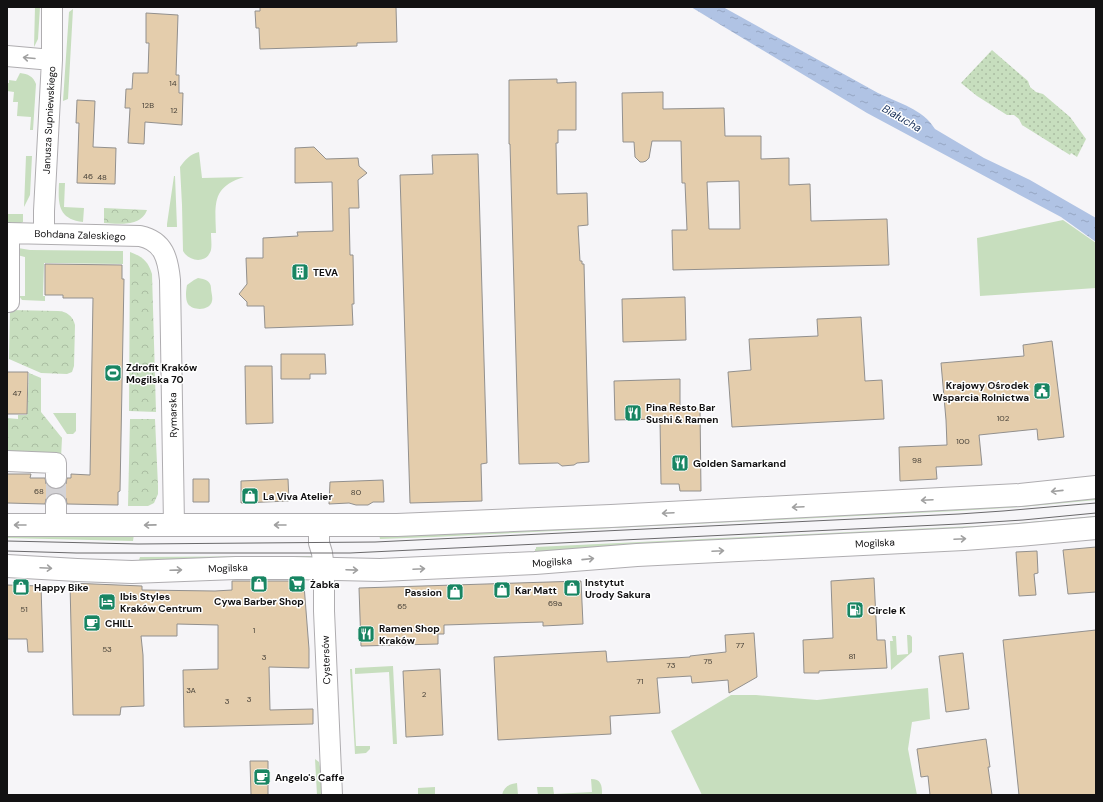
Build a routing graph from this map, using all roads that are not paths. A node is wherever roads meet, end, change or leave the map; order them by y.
1 (52, 7) edge
2 (7, 56) edge
3 (52, 60) junction
4 (8, 233) edge
5 (44, 234) junction
6 (151, 240) joint
7 (7, 302) edge
8 (7, 462) edge
9 (56, 478) tunnel mouth
10 (1096, 487) edge
11 (56, 504) tunnel mouth
12 (7, 525) edge
13 (56, 525) junction
14 (174, 525) junction
15 (319, 525) junction
16 (1096, 528) edge
17 (7, 566) edge
18 (324, 568) junction
19 (332, 795) edge

1 - 3 street, Janusza Supniewskiego
3 -> 2 street
3 - 5 street, Janusza Supniewskiego
4 - 5 street, Bohdana Zaleskiego
4 - 7 street, Bohdana Zaleskiego
5 - 6 street, Bohdana Zaleskiego
6 - 14 street, Rymarska
8 - 9 street
10 -> 15 main road
11 - 13 street
13 -> 12 main road
14 -> 13 main road
15 -> 14 main road
15 - 18 street, Cystersów
18 -> 16 main road, Mogilska
17 -> 18 main road, Mogilska
18 - 19 street, Cystersów

